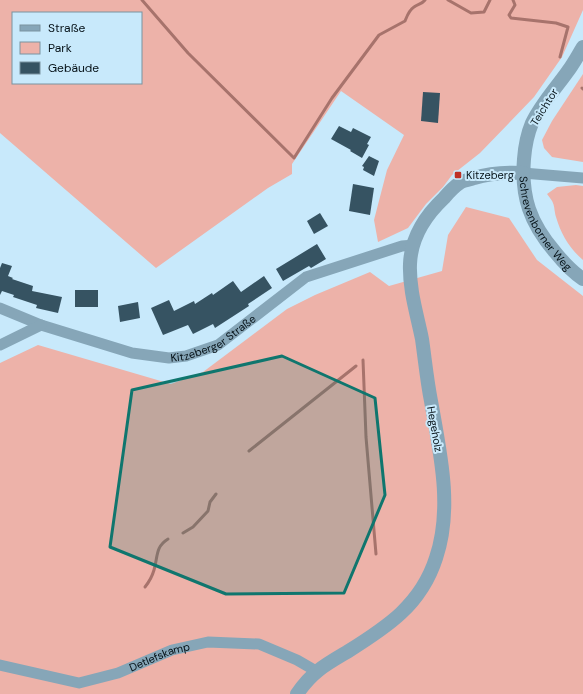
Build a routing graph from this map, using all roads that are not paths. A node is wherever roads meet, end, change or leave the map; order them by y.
1 (583, 47) edge
2 (523, 173) junction
3 (583, 178) edge
4 (414, 245) junction
5 (583, 280) edge
6 (0, 308) edge
7 (41, 325) junction
8 (0, 345) edge
9 (0, 665) edge
10 (316, 671) junction
11 (297, 694) edge

1 - 2 street, Teichtor
2 - 3 street, Schrevenborner Weg
2 - 4 street, Hegeholz
2 - 5 street, Schrevenborner Weg
4 - 7 street, Kitzeberger Straße
4 - 10 street, Hegeholz
6 - 7 street, Kitzeberger Straße
7 - 8 street
9 - 10 street, Detlefskamp
10 - 11 street, Hegeholz

